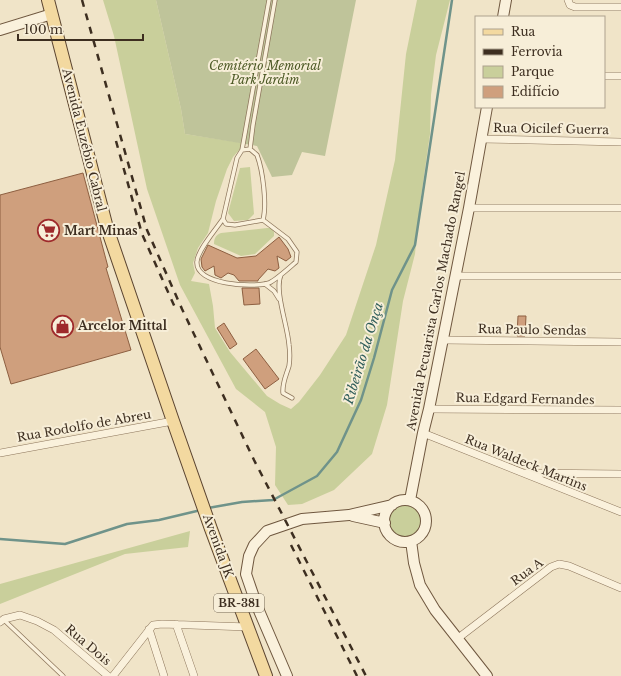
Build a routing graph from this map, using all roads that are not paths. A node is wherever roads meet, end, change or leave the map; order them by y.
1 (48, 0) edge
2 (269, 0) edge
3 (275, 0) edge
4 (506, 0) edge
5 (568, 0) edge
6 (621, 7) edge
7 (52, 14) junction
8 (503, 16) edge
9 (0, 30) edge
10 (605, 76) edge
11 (621, 76) edge
12 (487, 108) edge
13 (482, 139) junction
14 (621, 142) edge
15 (250, 149) junction
16 (242, 150) junction
17 (469, 208) junction
18 (621, 208) edge
19 (223, 219) junction
20 (263, 220) junction
21 (283, 273) junction
22 (455, 276) junction
23 (621, 276) edge
24 (265, 284) junction
25 (282, 303) junction
26 (443, 340) junction
27 (621, 342) edge
28 (292, 398) dead end
29 (429, 408) junction
30 (621, 410) edge
31 (172, 421) junction
32 (423, 433) junction
33 (0, 453) edge
34 (522, 473) junction
35 (621, 474) edge
36 (195, 483) joint
37 (410, 500) junction
38 (392, 505) junction
39 (621, 512) edge
40 (349, 515) junction
41 (385, 523) junction
42 (411, 541) junction
43 (621, 588) edge
44 (2, 620) edge
45 (176, 624) junction
46 (248, 627) junction
47 (149, 629) junction
48 (457, 639) junction
49 (63, 676) edge
50 (108, 676) edge
51 (113, 676) edge
52 (164, 676) edge
53 (194, 676) edge
54 (266, 676) edge
55 (287, 676) edge
56 (487, 676) edge

1 - 7 main road, Avenida Euzébio Cabral / BR-381
2 - 16 lane
3 - 15 lane
4 - 8 street
5 - 6 street
7 - 9 street
7 - 31 main road, Avenida Euzébio Cabral / BR-381
10 - 11 street
12 - 13 street, Avenida Pecuarista Carlos Machado Rangel
13 - 14 street, Rua Oicilef Guerra
13 - 17 street, Avenida Pecuarista Carlos Machado Rangel
15 - 16 lane
15 - 20 lane
16 - 19 lane
17 - 18 street
17 - 22 street, Avenida Pecuarista Carlos Machado Rangel
19 - 20 lane
19 - 24 lane
20 - 21 lane
21 - 24 lane
21 - 25 lane
22 - 23 street
22 - 26 street, Avenida Pecuarista Carlos Machado Rangel
24 - 25 lane
25 - 28 lane
26 - 27 street, Rua Paulo Sendas
26 - 29 street, Avenida Pecuarista Carlos Machado Rangel
29 - 30 street, Rua Edgard Fernandes
29 - 32 street, Avenida Pecuarista Carlos Machado Rangel
31 - 33 street, Rua Rodolfo de Abreu
31 - 36 main road, Avenida Euzébio Cabral / BR-381
32 - 34 street, Rua Waldeck Martins
32 - 37 street, Avenida Pecuarista Carlos Machado Rangel
34 - 35 street
34 - 39 street, Rua Waldeck Martins
36 - 46 main road, Avenida JK / BR-381
37 - 38 street
37 - 42 street
38 - 40 street
38 - 41 street
40 - 41 street
40 - 55 street
41 - 42 street
42 - 48 street
43 - 48 street, Rua A
44 - 49 lane
44 - 50 street, Rua Dois
45 - 46 street
45 - 47 street
45 - 53 street
46 - 54 main road, Avenida JK / BR-381
47 - 51 street
47 - 52 street
48 - 56 street

